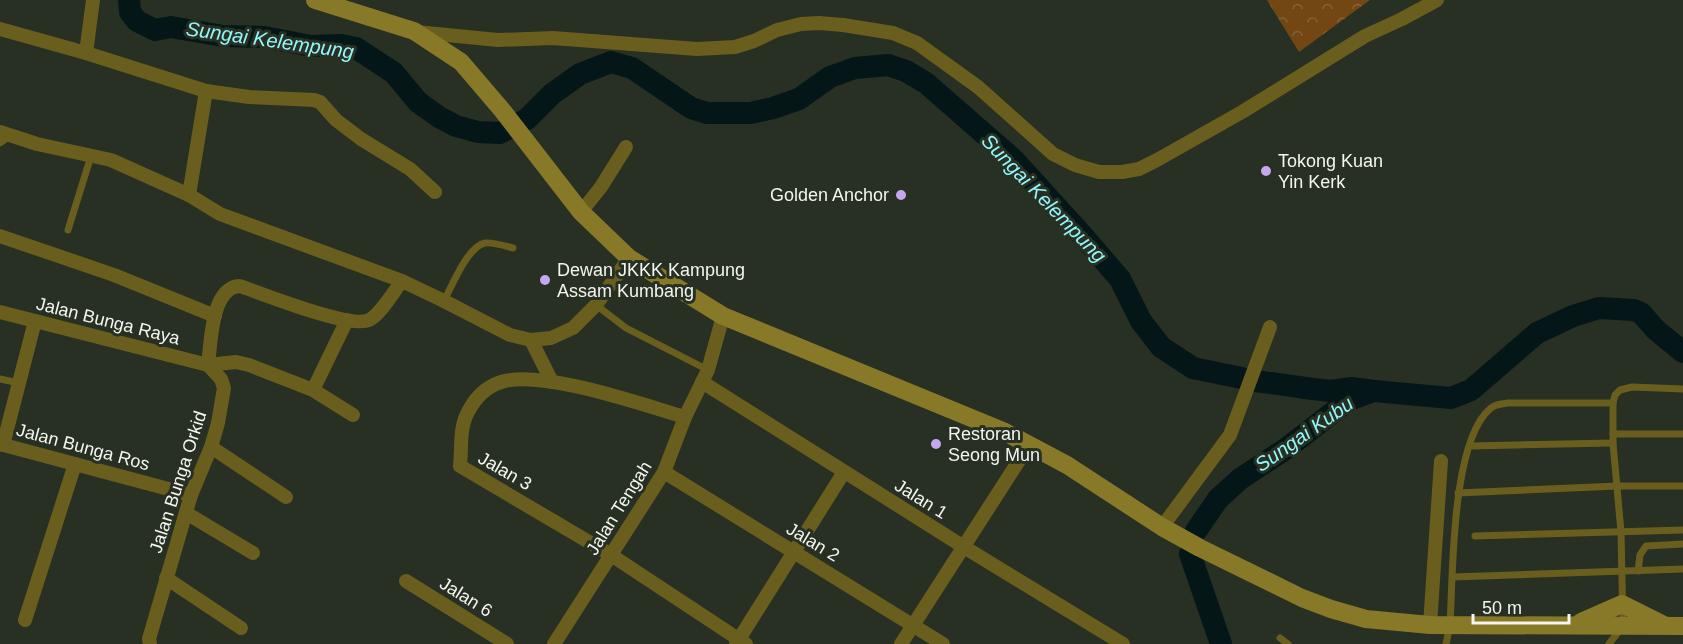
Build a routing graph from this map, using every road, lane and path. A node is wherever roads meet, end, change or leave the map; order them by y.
1 (93, 0) edge
2 (315, 0) edge
3 (1437, 0) edge
4 (0, 29) edge
5 (414, 31) junction
6 (86, 53) junction
7 (206, 91) junction
8 (3, 137) edge
9 (626, 147) dead end
10 (91, 156) junction
11 (435, 192) dead end
12 (189, 195) junction
13 (581, 212) junction
14 (68, 230) dead end
15 (0, 236) edge
16 (513, 248) dead end
17 (629, 258) junction
18 (402, 281) junction
19 (444, 301) junction
20 (596, 305) junction
21 (0, 312) edge
22 (214, 316) junction
23 (723, 316) junction
24 (346, 320) junction
25 (34, 321) junction
26 (1270, 327) dead end
27 (531, 340) junction
28 (208, 365) junction
29 (705, 376) junction
30 (0, 379) edge
31 (552, 382) junction
32 (19, 383) junction
33 (1683, 389) edge
34 (313, 390) junction
35 (1612, 403) junction
36 (353, 415) dead end
37 (686, 417) junction
38 (1613, 434) junction
39 (1683, 434) edge
40 (1614, 443) junction
41 (2, 444) edge
42 (1029, 445) junction
43 (1470, 446) junction
44 (211, 447) junction
45 (1441, 461) dead end
46 (75, 464) junction
47 (664, 472) junction
48 (844, 472) junction
49 (1618, 486) junction
50 (1683, 486) edge
51 (1458, 493) junction
52 (191, 495) junction
53 (286, 497) dead end
54 (186, 513) junction
55 (1162, 527) junction
56 (1683, 530) edge
57 (1621, 532) junction
58 (1475, 536) dead end
59 (1683, 544) edge
60 (964, 547) junction
61 (794, 552) junction
62 (253, 553) dead end
63 (611, 555) junction
64 (1683, 569) edge
65 (1638, 571) junction
66 (1622, 572) junction
67 (1453, 577) junction
68 (166, 578) junction
69 (406, 581) dead end
70 (1622, 604) junction
71 (25, 620) dead end
72 (913, 624) junction
73 (1430, 625) junction
74 (1450, 626) junction
75 (1570, 626) junction
76 (1623, 626) junction
77 (241, 628) dead end
78 (1676, 628) edge
79 (1280, 638) dead end
80 (150, 642) edge
81 (560, 642) edge
82 (740, 642) edge
83 (507, 644) edge
84 (901, 644) edge
85 (943, 644) edge
86 (1123, 644) edge
87 (1287, 644) edge
88 (1446, 644) edge
89 (1609, 644) edge

1 - 6 street
2 - 5 main road
3 - 5 street
4 - 6 street
5 - 13 main road
6 - 7 street
7 - 11 street
7 - 12 street
8 - 10 street
9 - 13 street
10 - 12 street
10 - 14 lane
12 - 18 street
13 - 17 main road
15 - 22 street
16 - 19 lane
17 - 20 street
17 - 23 main road
18 - 19 street
18 - 24 street
19 - 27 street
20 - 27 street
20 - 29 lane
21 - 25 street, Jalan Bunga Raya
22 - 24 street
22 - 28 street
23 - 29 street, Jalan Tengah
23 - 42 main road
24 - 34 street
25 - 28 street, Jalan Bunga Raya
25 - 32 street
26 - 55 street
27 - 31 street
28 - 34 street, Jalan Bunga Raya
28 - 44 street, Jalan Bunga Orkid
29 - 37 street, Jalan Tengah
29 - 48 street, Jalan 1
30 - 32 lane
31 - 37 street, Jalan 3
31 - 63 street, Jalan 3
32 - 41 street
33 - 35 lane
34 - 36 street, Jalan Bunga Raya
35 - 38 lane
35 - 43 lane
37 - 47 street, Jalan Tengah
38 - 39 lane
38 - 40 lane
40 - 43 lane
40 - 49 lane
41 - 46 street, Jalan Bunga Ros
42 - 55 main road
42 - 60 street
43 - 51 lane
44 - 52 street, Jalan Bunga Orkid
44 - 53 street
45 - 73 street
46 - 52 street, Jalan Bunga Ros
46 - 71 street
47 - 61 street, Jalan 2
47 - 63 street, Jalan Tengah
48 - 60 street, Jalan 1
48 - 61 street
49 - 50 lane
49 - 51 lane
49 - 57 lane
51 - 67 lane
52 - 54 street, Jalan Bunga Orkid
54 - 62 street
54 - 68 street, Jalan Bunga Orkid
55 - 73 main road
56 - 57 lane
57 - 58 lane
57 - 66 lane
59 - 65 lane
60 - 72 street
60 - 86 street, Jalan 1
61 - 72 street, Jalan 2
61 - 82 street
63 - 81 street, Jalan Tengah
63 - 82 street, Jalan 3
64 - 65 lane
65 - 66 lane
66 - 67 lane
66 - 70 lane
67 - 74 lane
68 - 77 street
68 - 80 street, Jalan Bunga Orkid
69 - 83 street, Jalan 6
70 - 75 main road
70 - 76 lane
70 - 78 main road
72 - 84 street
72 - 85 street, Jalan 2
73 - 74 main road
74 - 75 main road
74 - 88 lane
75 - 76 main road
76 - 78 main road
76 - 89 lane
79 - 87 lane

